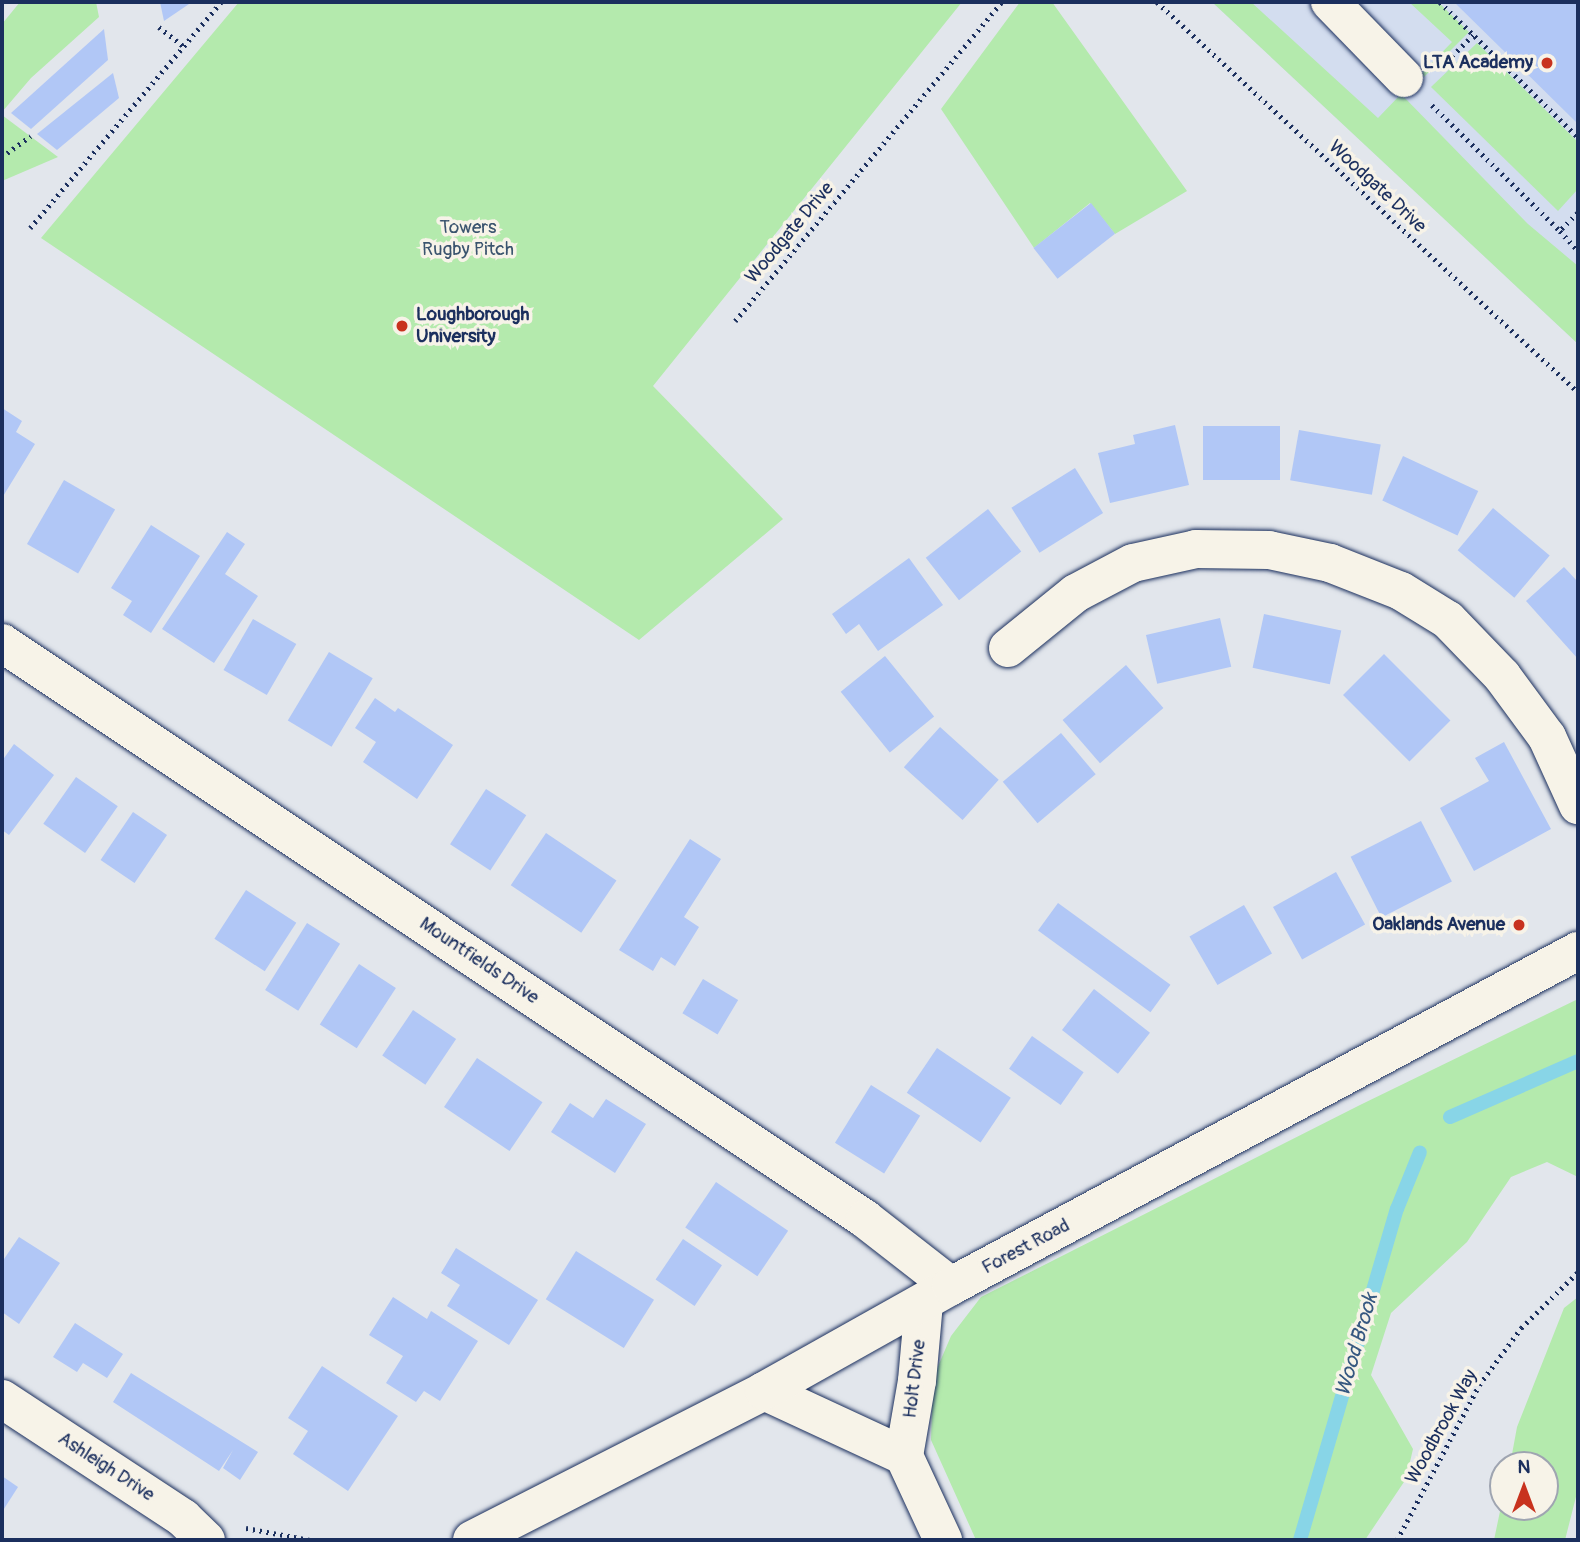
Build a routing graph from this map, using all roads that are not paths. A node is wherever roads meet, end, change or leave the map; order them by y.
1 (1329, 2) edge
2 (1404, 78) road end
3 (2, 643) edge
4 (1008, 648) dead end
5 (1578, 805) edge
6 (1578, 951) edge
7 (937, 1294) junction
8 (764, 1391) junction
9 (2, 1399) edge
10 (904, 1456) junction
11 (206, 1540) edge
12 (472, 1540) edge
13 (943, 1540) edge

1 - 2 street
3 - 7 street, Mountfields Drive
4 - 5 street
6 - 7 street, Forest Road
7 - 8 street, Forest Road
7 - 10 street, Holt Drive
8 - 10 street
8 - 12 street, Forest Road
9 - 11 street, Ashleigh Drive
10 - 13 street

